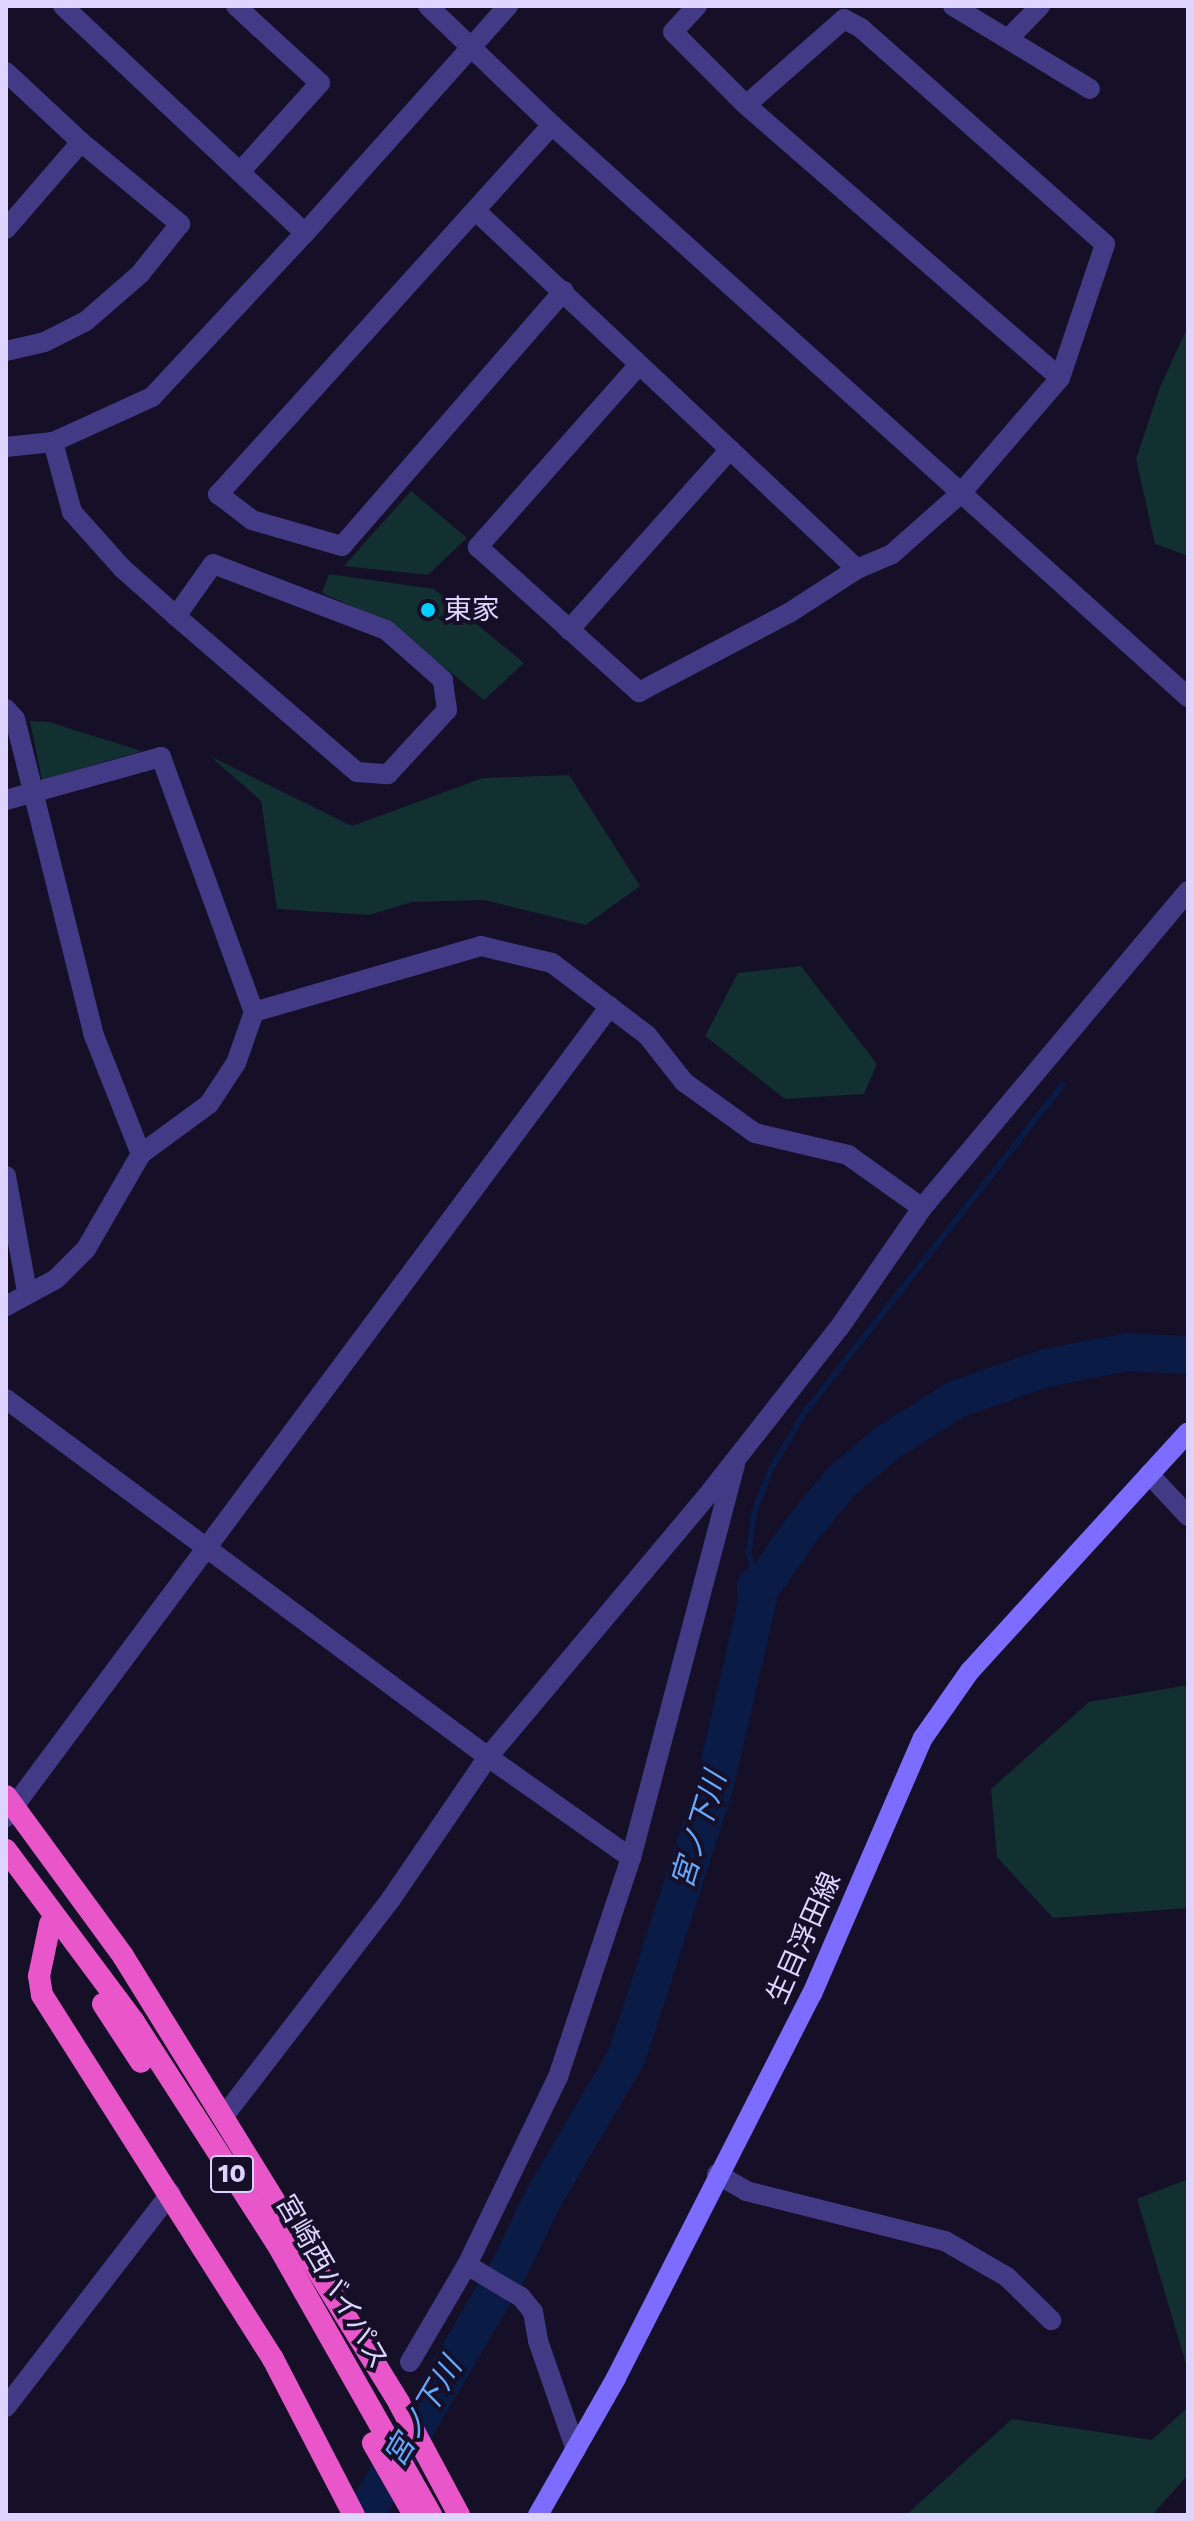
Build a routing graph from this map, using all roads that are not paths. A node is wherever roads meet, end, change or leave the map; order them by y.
1 (63, 6) edge
2 (236, 6) edge
3 (428, 6) edge
4 (508, 6) edge
5 (697, 6) edge
6 (953, 6) edge
7 (1040, 6) edge
8 (1009, 38) junction
9 (472, 45) junction
10 (6, 72) edge
11 (1090, 89) dead end
12 (746, 105) junction
13 (552, 125) junction
14 (81, 142) junction
15 (240, 172) junction
16 (476, 211) junction
17 (6, 229) edge
18 (305, 233) junction
19 (564, 291) junction
20 (6, 351) edge
21 (638, 366) junction
22 (1060, 378) junction
23 (53, 442) junction
24 (6, 447) edge
25 (730, 449) junction
26 (962, 492) junction
27 (857, 569) junction
28 (176, 616) junction
29 (569, 630) junction
30 (1188, 697) edge
31 (6, 709) edge
32 (33, 793) junction
33 (6, 800) edge
34 (1188, 891) edge
35 (610, 1006) junction
36 (254, 1012) junction
37 (141, 1154) junction
38 (6, 1176) edge
39 (922, 1208) junction
40 (27, 1292) junction
41 (6, 1306) edge
42 (6, 1399) edge
43 (1188, 1432) edge
44 (738, 1454) junction
45 (1149, 1474) junction
46 (1188, 1516) edge
47 (208, 1549) junction
48 (488, 1757) junction
49 (6, 1796) edge
50 (6, 1817) edge
51 (6, 1850) edge
52 (631, 1858) junction
53 (6, 1868) edge
54 (50, 1924) junction
55 (224, 2116) junction
56 (717, 2174) junction
57 (171, 2193) junction
58 (475, 2270) junction
59 (1051, 2320) dead end
60 (410, 2362) dead end
61 (6, 2407) edge
62 (576, 2450) junction
63 (354, 2515) edge
64 (414, 2515) edge
65 (431, 2515) edge
66 (459, 2515) edge
67 (538, 2515) edge

1 - 15 street
2 - 15 street
3 - 9 street
4 - 9 street
5 - 12 street
6 - 8 street
7 - 8 street
8 - 11 street
9 - 13 street
9 - 18 street
10 - 14 street
12 - 22 street
12 - 22 street
13 - 16 street
13 - 26 street
14 - 17 street
14 - 20 street
15 - 18 street
16 - 19 street
16 - 19 street
18 - 23 street
19 - 21 street
21 - 25 street
21 - 29 street
22 - 26 street
23 - 24 street
23 - 28 street
25 - 27 street
25 - 29 street
26 - 27 street
26 - 30 street
27 - 29 street
28 - 28 street
31 - 32 street
32 - 33 street
32 - 36 street
32 - 37 street
34 - 39 street
35 - 36 street
35 - 39 street
35 - 47 street
36 - 37 street
37 - 40 street
38 - 40 street
39 - 44 street
40 - 41 street
42 - 47 street
43 - 45 main road, 生目浮田線
44 - 48 street
44 - 52 street
45 - 46 street
45 - 56 main road, 生目浮田線
47 - 48 street
47 - 50 street
48 - 52 street
48 - 55 street
49 - 55 highway, bridge
51 - 65 highway, 宮崎西バイパス / 10
52 - 58 street
53 - 54 highway, 宮崎西バイパス / 10
54 - 57 highway
54 - 64 highway, 宮崎西バイパス / 10
55 - 66 highway
56 - 59 street
56 - 62 main road, 生目浮田線
57 - 61 street
57 - 63 highway
58 - 60 street
58 - 62 street
62 - 67 main road, 生目浮田線

